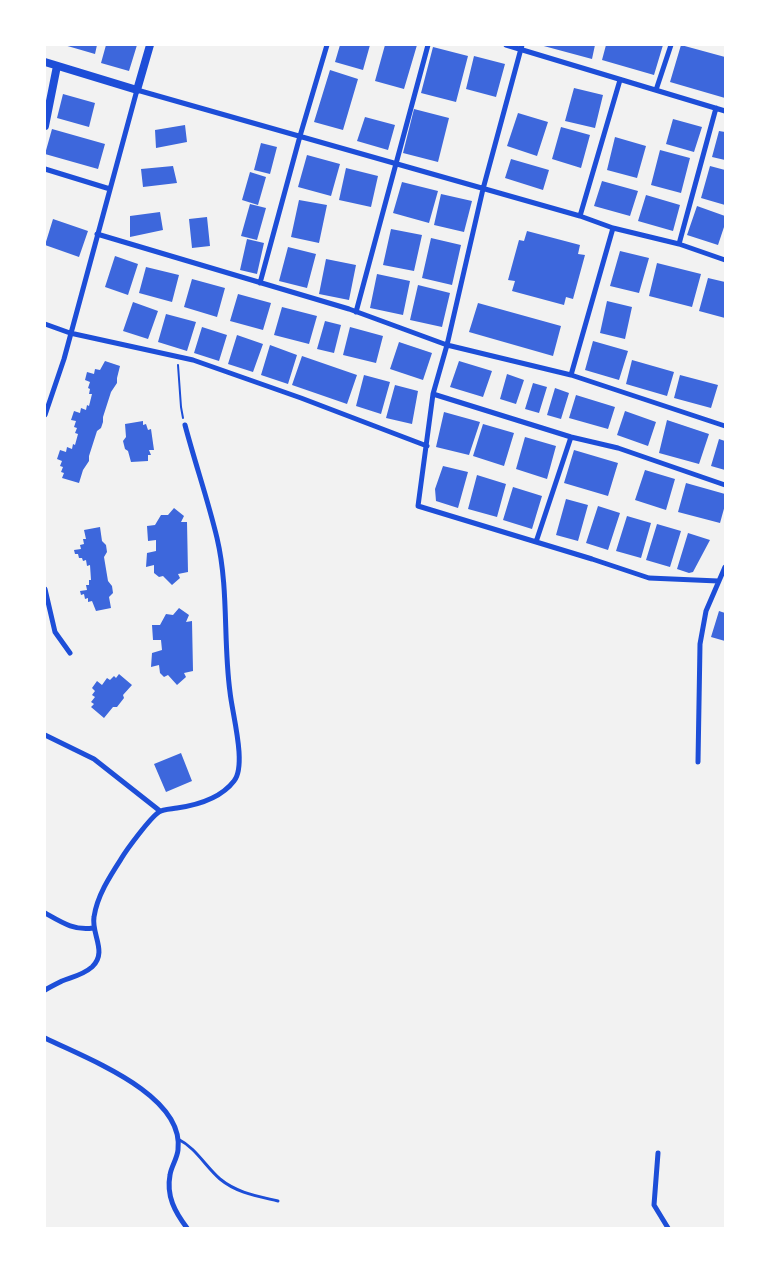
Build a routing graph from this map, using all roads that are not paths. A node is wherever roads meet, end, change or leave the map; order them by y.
1 (150, 45) edge
2 (327, 45) edge
3 (428, 45) edge
4 (506, 45) edge
5 (671, 45) edge
6 (521, 47) edge
7 (45, 62) edge
8 (57, 66) junction
9 (620, 80) junction
10 (137, 90) junction
11 (656, 90) junction
12 (716, 108) junction
13 (725, 111) edge
14 (45, 126) edge
15 (300, 136) junction
16 (395, 163) junction
17 (45, 169) edge
18 (110, 189) junction
19 (483, 189) junction
20 (580, 216) junction
21 (613, 228) junction
22 (97, 234) junction
23 (679, 244) junction
24 (725, 260) edge
25 (260, 283) junction
26 (356, 312) junction
27 (45, 324) edge
28 (70, 333) junction
29 (447, 345) junction
30 (571, 374) junction
31 (433, 394) junction
32 (45, 415) edge
33 (185, 425) road end
34 (725, 426) edge
35 (570, 436) junction
36 (427, 446) junction
37 (725, 485) edge
38 (536, 542) junction
39 (725, 567) edge
40 (718, 581) junction
41 (45, 589) edge
42 (70, 653) dead end
43 (45, 735) edge
44 (698, 762) dead end
45 (160, 811) junction
46 (45, 913) edge
47 (93, 928) junction
48 (45, 990) edge
49 (45, 1038) edge
50 (178, 1139) junction
51 (658, 1153) dead end
52 (278, 1201) dead end
53 (187, 1228) edge
54 (668, 1228) edge

1 - 10 street
2 - 15 street
3 - 16 street
4 - 6 street
5 - 11 street
6 - 9 street
6 - 19 street
7 - 8 street
8 - 10 street
8 - 14 street
9 - 11 street
9 - 20 street
10 - 15 street
10 - 18 street
11 - 12 street
12 - 13 street
12 - 23 street
15 - 16 street
15 - 25 street
16 - 19 street
16 - 26 street
17 - 18 street
18 - 22 street
19 - 20 street
19 - 29 street
20 - 21 street
21 - 23 street
21 - 30 street
22 - 25 street
22 - 28 street
23 - 24 street
25 - 26 street
26 - 29 street
27 - 28 street
28 - 32 street
28 - 36 street
29 - 30 street
29 - 31 street
30 - 34 street
31 - 35 street
31 - 36 street
33 - 45 street
35 - 37 street
35 - 38 street
36 - 38 street
38 - 40 street
39 - 40 street
40 - 44 street
41 - 42 street
43 - 45 street
45 - 47 street
46 - 47 street
47 - 48 street
49 - 50 street
50 - 52 lane
50 - 53 street
51 - 54 street

